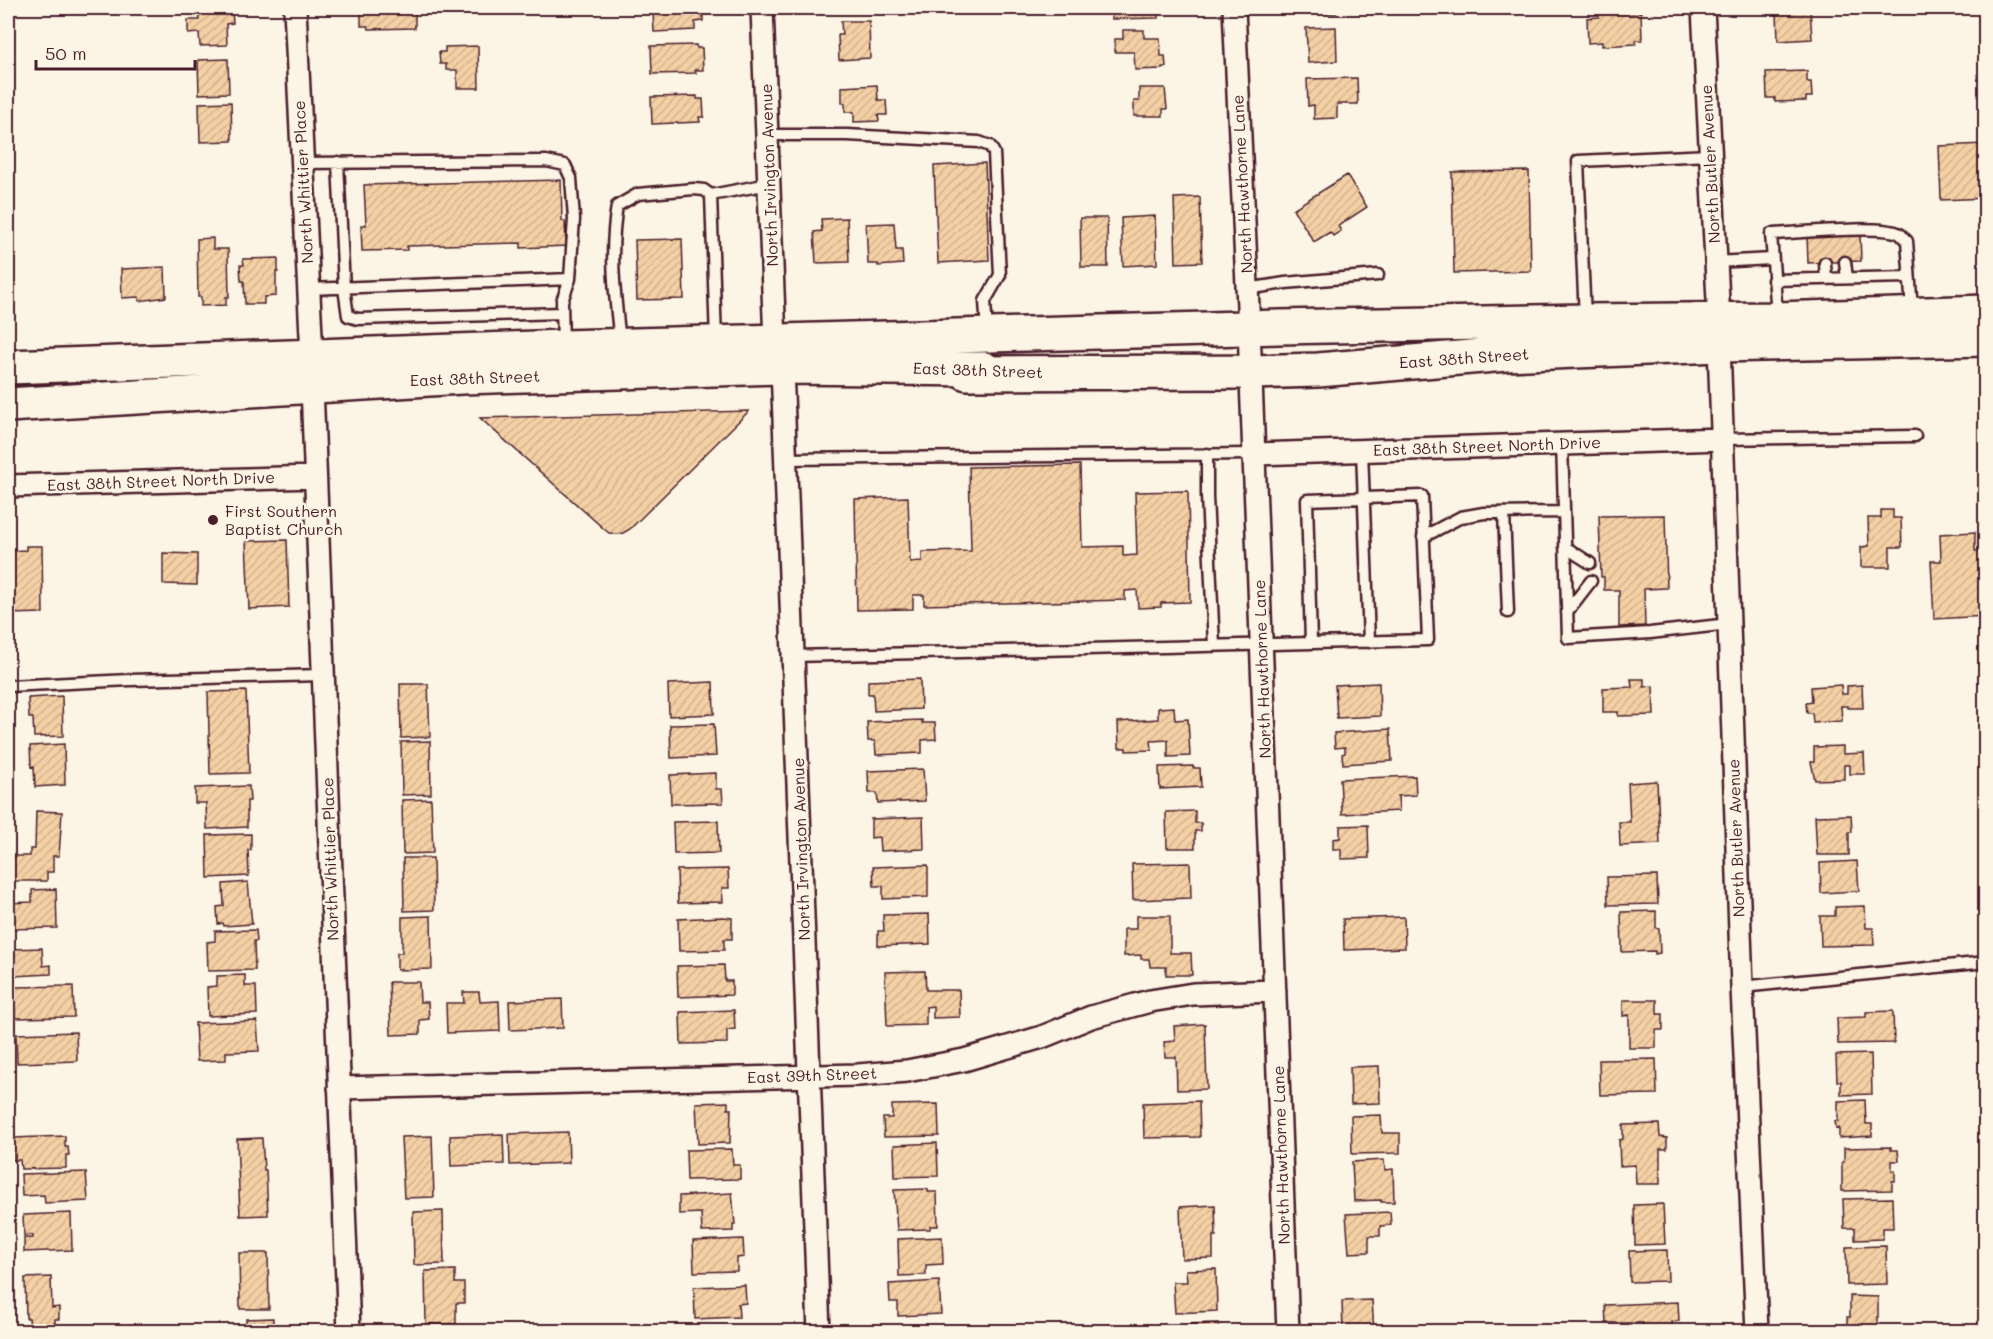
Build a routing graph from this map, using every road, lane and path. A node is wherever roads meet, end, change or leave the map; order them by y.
1 (295, 8) edge
2 (762, 8) edge
3 (1234, 8) edge
4 (1702, 8) edge
5 (767, 135) junction
6 (1710, 155) junction
7 (338, 162) junction
8 (302, 163) junction
9 (769, 184) junction
10 (711, 195) junction
11 (1772, 259) junction
12 (1715, 262) junction
13 (1825, 262) dead end
14 (1845, 262) dead end
15 (1378, 275) dead end
16 (1909, 277) junction
17 (1847, 278) junction
18 (570, 279) junction
19 (1826, 279) junction
20 (1773, 280) junction
21 (344, 288) junction
22 (1247, 289) junction
23 (308, 290) junction
24 (1986, 312) edge
25 (562, 313) junction
26 (1913, 314) junction
27 (1777, 320) junction
28 (1586, 321) junction
29 (1249, 328) junction
30 (1719, 333) junction
31 (987, 336) junction
32 (1986, 339) edge
33 (717, 343) junction
34 (563, 347) junction
35 (620, 347) junction
36 (778, 355) junction
37 (8, 367) edge
38 (312, 371) junction
39 (1250, 372) junction
40 (8, 405) edge
41 (1915, 436) dead end
42 (1722, 439) junction
43 (1562, 443) junction
44 (1362, 450) junction
45 (1207, 454) junction
46 (1253, 454) junction
47 (785, 459) junction
48 (314, 477) junction
49 (8, 486) edge
50 (1364, 498) junction
51 (1564, 512) junction
52 (1504, 513) junction
53 (1423, 537) junction
54 (1565, 547) junction
55 (1590, 563) dead end
56 (1591, 580) dead end
57 (1508, 612) dead end
58 (1567, 612) junction
59 (1729, 624) junction
60 (1369, 642) junction
61 (1311, 644) junction
62 (1261, 645) junction
63 (1214, 646) junction
64 (793, 656) junction
65 (322, 675) junction
66 (8, 686) edge
67 (1986, 962) edge
68 (1742, 987) junction
69 (1275, 990) junction
70 (810, 1076) junction
71 (339, 1088) junction
72 (349, 1332) edge
73 (819, 1332) edge
74 (1288, 1332) edge
75 (1756, 1332) edge

1 - 8 street, North Whittier Place
2 - 5 street, North Irvington Avenue
3 - 22 street, North Hawthorne Lane
4 - 6 street, North Butler Avenue
5 - 9 street, North Irvington Avenue
5 - 31 lane
6 - 12 street, North Butler Avenue
6 - 28 lane
7 - 8 lane
7 - 18 lane
7 - 21 lane
8 - 23 street, North Whittier Place
9 - 10 lane
9 - 36 street, North Irvington Avenue
10 - 33 lane
10 - 35 lane
11 - 12 lane
11 - 16 lane
11 - 20 lane
12 - 30 street, North Butler Avenue
13 - 19 lane
14 - 17 lane
15 - 22 lane
16 - 17 lane
16 - 26 lane
17 - 19 lane
18 - 21 lane
18 - 25 lane
19 - 20 lane
20 - 27 lane
21 - 23 lane
21 - 25 lane
22 - 29 street, North Hawthorne Lane
23 - 38 street, North Whittier Place
24 - 26 main road, East 38th Street
25 - 34 lane
26 - 27 main road, East 38th Street
27 - 30 main road, East 38th Street
28 - 29 main road, East 38th Street
28 - 30 main road, East 38th Street
29 - 31 main road, East 38th Street
29 - 39 street, North Hawthorne Lane
30 - 32 main road, East 38th Street
30 - 39 main road, East 38th Street
30 - 42 street, North Butler Avenue
31 - 36 main road, East 38th Street
33 - 35 main road, East 38th Street
33 - 36 main road, East 38th Street
34 - 35 main road, East 38th Street
34 - 38 main road, East 38th Street
36 - 38 main road, East 38th Street
36 - 39 main road, East 38th Street
36 - 47 street, North Irvington Avenue
37 - 38 main road, East 38th Street
38 - 40 main road, East 38th Street
38 - 48 street, North Whittier Place
39 - 46 street, North Hawthorne Lane
41 - 42 lane
42 - 43 street, East 38th Street North Drive
42 - 59 street, North Butler Avenue
43 - 44 street, East 38th Street North Drive
43 - 51 lane
44 - 46 street, East 38th Street North Drive
44 - 50 lane
45 - 46 lane
45 - 47 lane
45 - 63 lane
46 - 62 street, North Hawthorne Lane
47 - 64 street, North Irvington Avenue
48 - 49 street, East 38th Street North Drive
48 - 65 street, North Whittier Place
50 - 53 lane
50 - 60 lane
50 - 61 lane
51 - 52 lane
51 - 54 lane
52 - 53 lane
52 - 57 lane
53 - 60 lane
54 - 55 lane
54 - 58 lane
56 - 58 lane
58 - 59 lane
59 - 68 street, North Butler Avenue
60 - 61 lane
61 - 62 lane
62 - 63 lane
62 - 69 street, North Hawthorne Lane
63 - 64 lane
64 - 70 street, North Irvington Avenue
65 - 66 lane
65 - 71 street, North Whittier Place
67 - 68 lane
68 - 75 street, North Butler Avenue
69 - 70 street, East 39th Street
69 - 74 street, North Hawthorne Lane
70 - 71 street, East 39th Street
70 - 73 street, North Irvington Avenue
71 - 72 street, North Whittier Place

